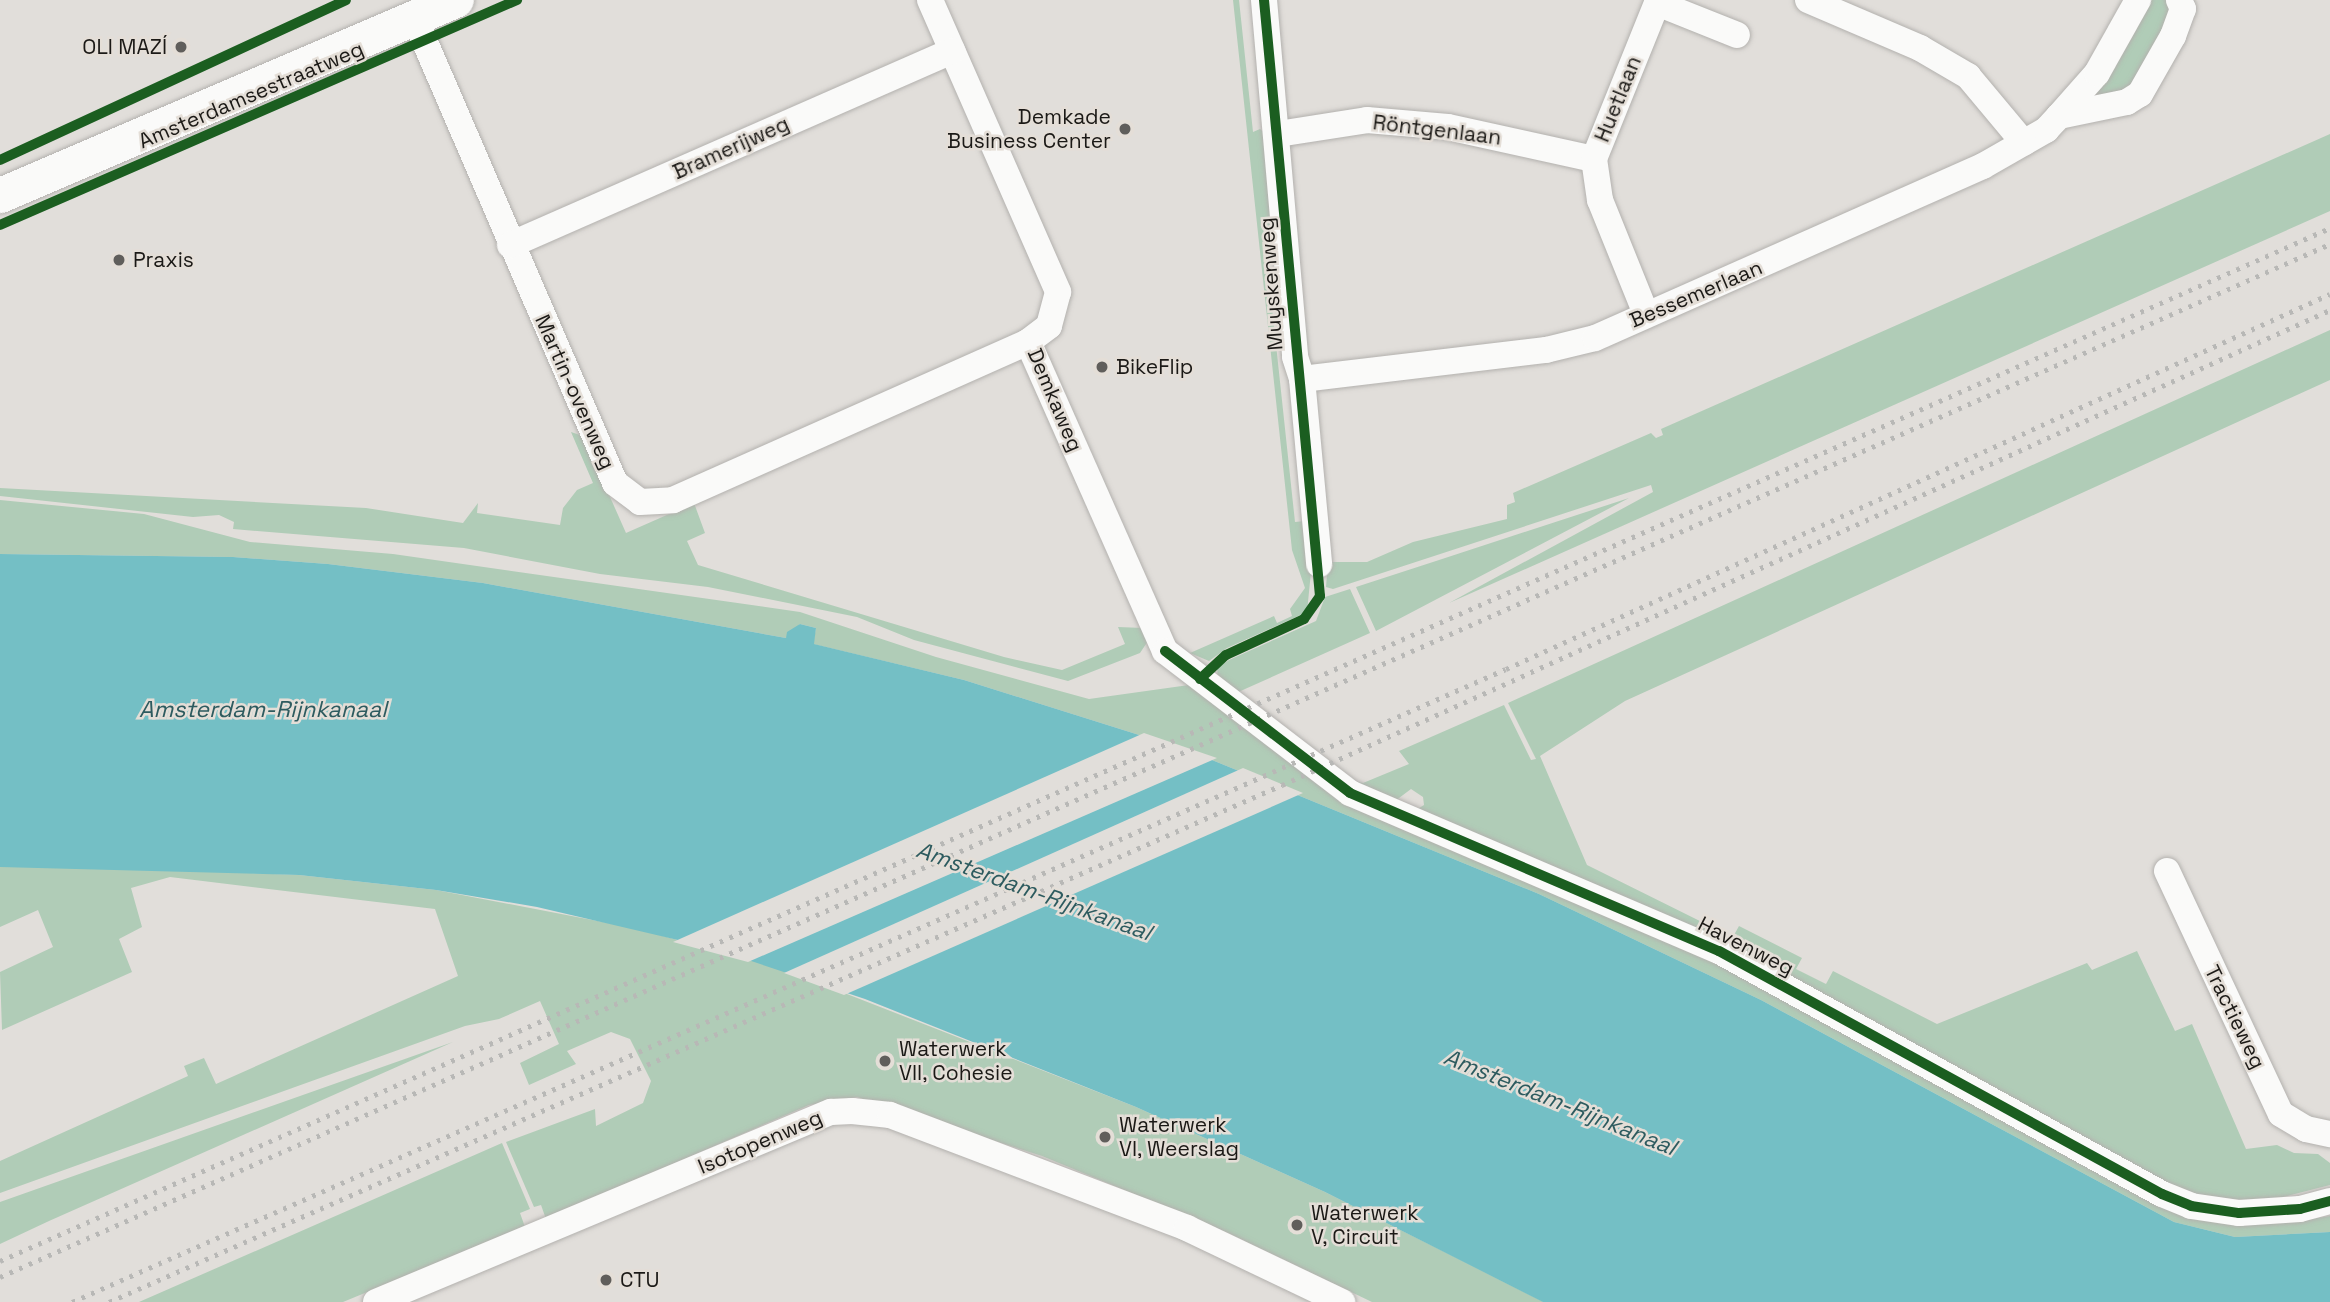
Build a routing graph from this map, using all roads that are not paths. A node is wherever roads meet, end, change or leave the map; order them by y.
1 (456, 0) edge
2 (930, 0) edge
3 (1264, 0) edge
4 (1808, 0) edge
5 (2138, 0) edge
6 (2179, 0) edge
7 (1657, 2) edge
8 (415, 19) junction
9 (1737, 35) dead end
10 (952, 51) junction
11 (2059, 116) junction
12 (1278, 134) junction
13 (2024, 143) junction
14 (1594, 159) junction
15 (0, 195) edge
16 (510, 245) junction
17 (1646, 314) junction
18 (1028, 342) junction
19 (1302, 379) junction
20 (1319, 564) dead end
21 (1165, 651) joint
22 (2167, 872) dead end
23 (2330, 1134) edge
24 (2330, 1201) edge
25 (376, 1302) edge
26 (1342, 1302) edge

1 - 8 main road, Amsterdamsestraatweg
2 - 10 street, Demkaweg
3 - 12 street, Muyskenweg
4 - 13 street
5 - 11 street, Bessemerlaan
6 - 11 street, Bessemerlaan
7 - 9 street
7 - 14 street, Huetlaan
8 - 15 main road, Amsterdamsestraatweg
8 - 16 street, Martin-ovenweg
10 - 16 street, Bramerijweg
10 - 18 street, Demkaweg
11 - 13 street, Bessemerlaan
12 - 14 street, Röntgenlaan
12 - 19 street, Muyskenweg
13 - 17 street, Bessemerlaan
14 - 17 street, Huetlaan
16 - 18 street, Martin-ovenweg
17 - 19 street, Bessemerlaan
18 - 21 street, Demkaweg
19 - 20 street, Muyskenweg
21 - 24 street, Havenweg
22 - 23 street, Tractieweg
25 - 26 street, Isotopenweg

